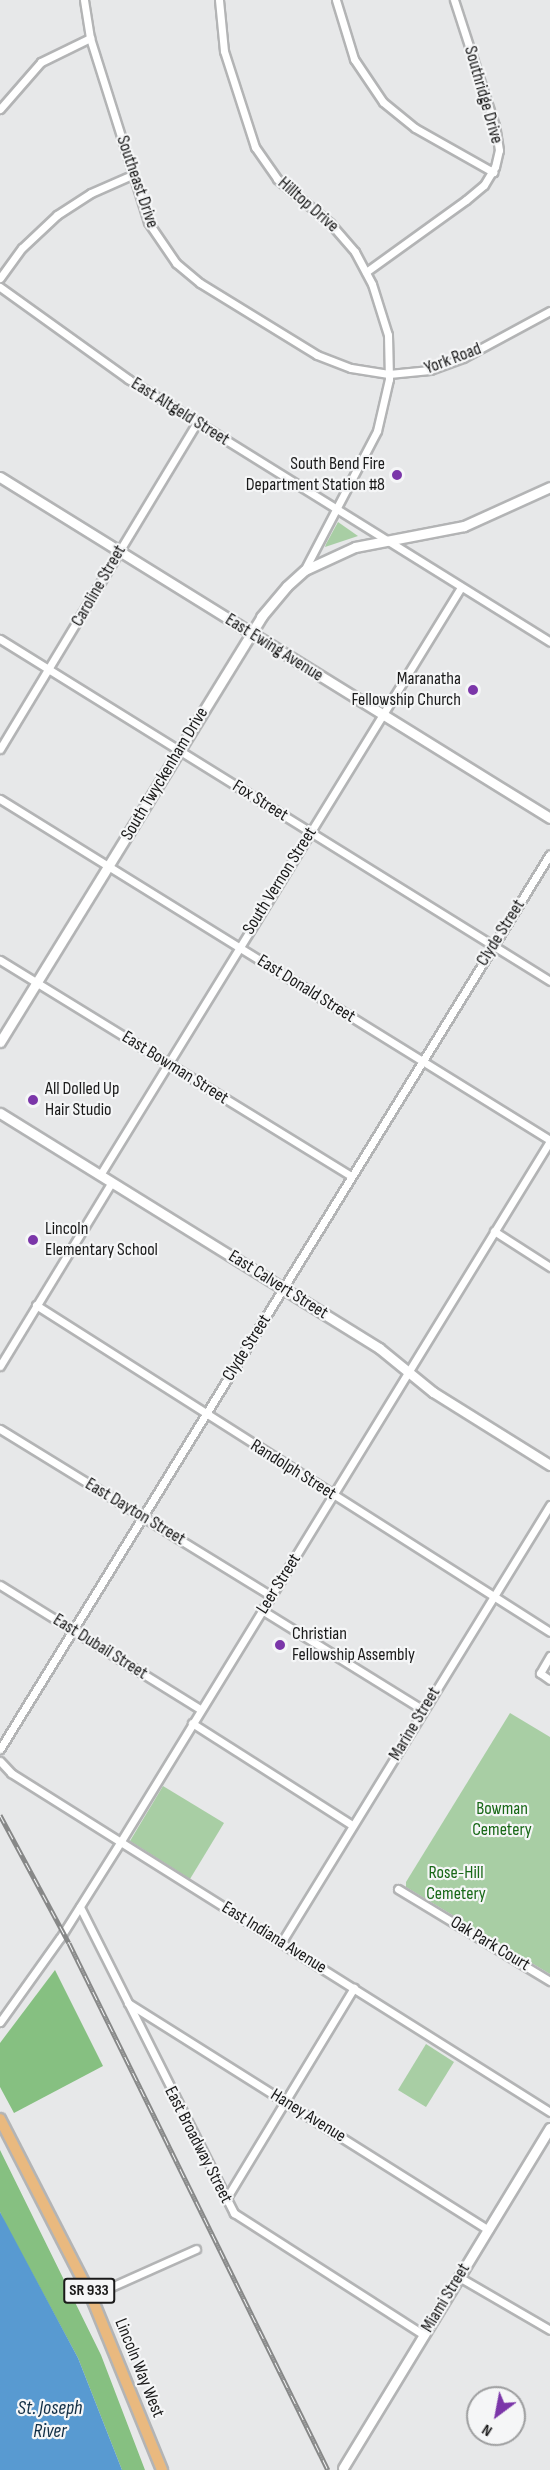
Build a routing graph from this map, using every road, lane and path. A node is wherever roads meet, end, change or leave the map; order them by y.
1 (84, 0) edge
2 (219, 0) edge
3 (336, 0) edge
4 (454, 0) edge
5 (90, 38) junction
6 (0, 109) edge
7 (493, 172) junction
8 (132, 175) junction
9 (366, 272) junction
10 (0, 278) edge
11 (0, 287) edge
12 (550, 311) edge
13 (389, 374) junction
14 (197, 423) junction
15 (0, 477) edge
16 (550, 487) edge
17 (335, 511) junction
18 (383, 541) junction
19 (120, 551) junction
20 (304, 570) junction
21 (460, 589) junction
22 (251, 634) junction
23 (0, 639) edge
24 (550, 642) edge
25 (49, 670) junction
26 (382, 714) junction
27 (0, 749) edge
28 (179, 751) junction
29 (0, 800) edge
30 (550, 818) edge
31 (310, 832) junction
32 (550, 854) edge
33 (109, 867) junction
34 (494, 946) junction
35 (239, 948) junction
36 (0, 960) edge
37 (550, 981) edge
38 (37, 982) junction
39 (0, 1042) edge
40 (422, 1061) junction
41 (168, 1063) junction
42 (0, 1113) edge
43 (550, 1140) edge
44 (100, 1174) junction
45 (351, 1176) junction
46 (112, 1182) junction
47 (494, 1231) junction
48 (550, 1267) edge
49 (283, 1288) junction
50 (36, 1305) junction
51 (0, 1366) edge
52 (409, 1370) junction
53 (206, 1415) junction
54 (0, 1429) edge
55 (550, 1465) edge
56 (332, 1495) junction
57 (550, 1505) edge
58 (143, 1517) junction
59 (0, 1585) edge
60 (271, 1596) junction
61 (493, 1597) junction
62 (262, 1610) junction
63 (73, 1631) junction
64 (550, 1632) edge
65 (550, 1656) edge
66 (550, 1680) edge
67 (200, 1709) junction
68 (423, 1710) junction
69 (192, 1723) junction
70 (0, 1749) edge
71 (0, 1761) edge
72 (352, 1825) junction
73 (121, 1842) junction
74 (398, 1889) dead end
75 (80, 1907) junction
76 (281, 1943) junction
77 (550, 1981) edge
78 (354, 1988) junction
79 (128, 2003) junction
80 (0, 2022) edge
81 (285, 2102) junction
82 (550, 2112) edge
83 (0, 2119) edge
84 (550, 2128) edge
85 (226, 2199) junction
86 (488, 2230) junction
87 (196, 2249) dead end
88 (459, 2277) junction
89 (91, 2296) junction
90 (550, 2330) edge
91 (424, 2335) junction
92 (343, 2468) dead end
93 (162, 2470) edge

1 - 5 street, Southeast Drive
2 - 9 street, Hilltop Drive
3 - 7 street
4 - 7 street, Southridge Drive
5 - 6 street
5 - 8 street, Southeast Drive
7 - 9 street, Southridge Drive
8 - 10 street
8 - 13 street, Southeast Drive
9 - 13 street, Hilltop Drive
11 - 14 street, East Altgeld Street
12 - 13 street, York Road
13 - 17 street
14 - 17 street, East Altgeld Street
14 - 19 street, Caroline Street
15 - 19 street, East Ewing Avenue
16 - 18 street
17 - 18 street, East Altgeld Street
17 - 20 street, South Twyckenham Drive
18 - 20 street
18 - 21 street, East Altgeld Street
19 - 22 street, East Ewing Avenue
19 - 25 street, Caroline Street
20 - 22 street, South Twyckenham Drive
21 - 24 street, East Altgeld Street
21 - 26 street, South Vernon Street
22 - 26 street, East Ewing Avenue
22 - 28 street, South Twyckenham Drive
23 - 25 street, Fox Street
25 - 27 street, Caroline Street
25 - 28 street, Fox Street
26 - 30 street, East Ewing Avenue
26 - 31 street, South Vernon Street
28 - 31 street, Fox Street
28 - 33 street, South Twyckenham Drive
29 - 33 street, East Donald Street
31 - 34 street, Fox Street
31 - 35 street, South Vernon Street
32 - 34 street, Clyde Street
33 - 35 street, East Donald Street
33 - 38 street, South Twyckenham Drive
34 - 37 street, Fox Street
34 - 40 street, Clyde Street
35 - 40 street, East Donald Street
35 - 41 street, South Vernon Street
36 - 38 street, East Bowman Street
38 - 39 street, South Twyckenham Drive
38 - 41 street, East Bowman Street
40 - 43 street, East Donald Street
40 - 45 street, Clyde Street
41 - 44 street, South Vernon Street
41 - 45 street, East Bowman Street
42 - 44 street, East Calvert Street
43 - 47 street, Leer Street
44 - 46 street, East Calvert Street
45 - 49 street, Clyde Street
46 - 49 street, East Calvert Street
46 - 50 street
47 - 48 street
47 - 52 street, Leer Street
49 - 52 street, East Calvert Street
49 - 53 street, Clyde Street
50 - 51 street
50 - 53 street, Randolph Street
52 - 55 street, East Calvert Street
52 - 56 street, Leer Street
53 - 56 street, Randolph Street
53 - 58 street, Clyde Street
54 - 58 street, East Dayton Street
56 - 60 street, Leer Street
56 - 61 street, Randolph Street
57 - 61 street, Marine Street
58 - 60 street, East Dayton Street
58 - 63 street, Clyde Street
59 - 63 street, East Dubail Street
60 - 62 street, Leer Street
61 - 64 street, Randolph Street
61 - 68 street, Marine Street
62 - 67 street, Leer Street
62 - 68 street
63 - 67 street, East Dubail Street
63 - 70 street, Clyde Street
65 - 66 street
67 - 69 street, Leer Street
68 - 72 street, Marine Street
69 - 72 street
69 - 73 street, Leer Street
71 - 73 street, East Indiana Avenue
72 - 76 street, Marine Street
73 - 75 street, Leer Street
73 - 76 street, East Indiana Avenue
74 - 77 street, Oak Park Court
75 - 79 street, East Broadway Street
75 - 80 street, Leer Street
76 - 78 street, East Indiana Avenue
78 - 81 street
78 - 82 street, East Indiana Avenue
79 - 81 street, Haney Avenue
79 - 85 street, East Broadway Street
81 - 85 street
81 - 86 street, Haney Avenue
83 - 89 main road, Lincoln Way West / SR 933
84 - 86 street, Miami Street
85 - 91 street, East Broadway Street
86 - 88 street, Miami Street
87 - 89 street
88 - 90 street
88 - 91 street, Miami Street
89 - 93 main road, Lincoln Way West / SR 933
91 - 92 street, Miami Street

